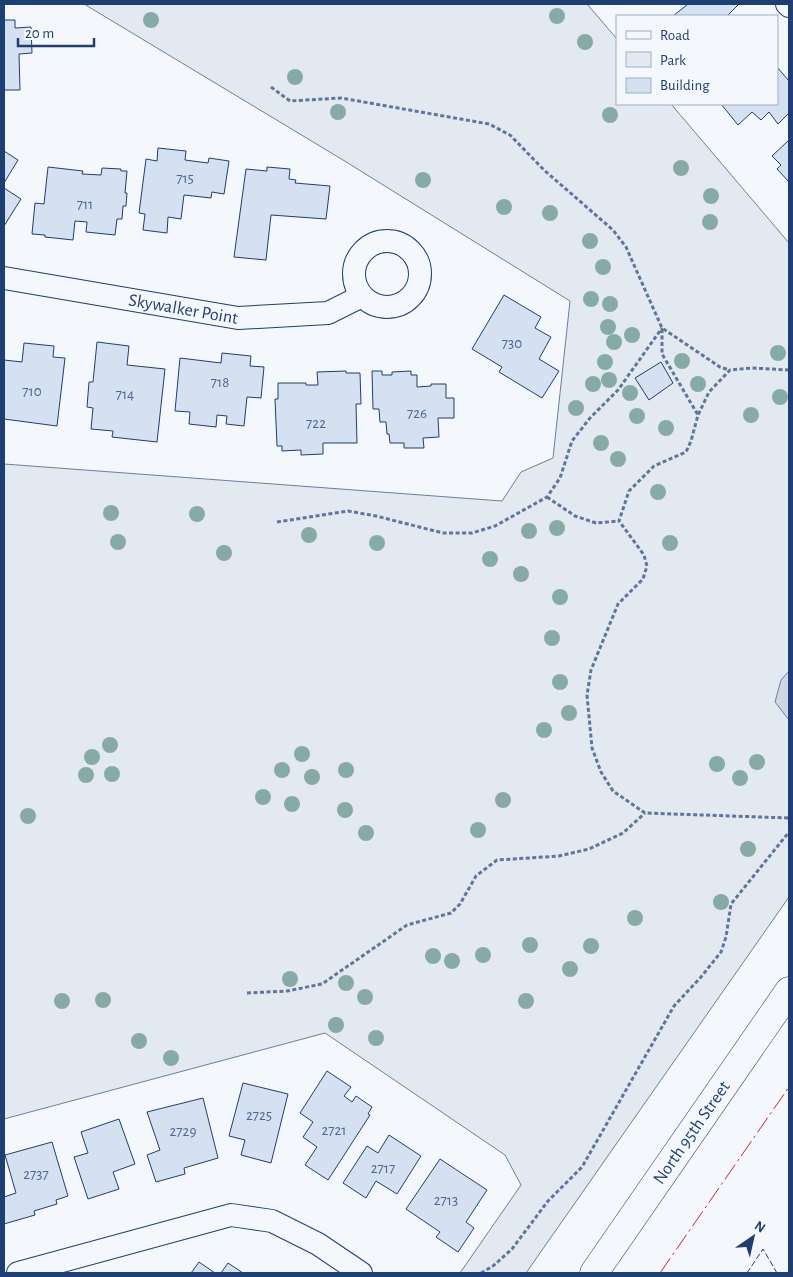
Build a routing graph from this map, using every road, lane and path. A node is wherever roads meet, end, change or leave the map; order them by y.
1 (271, 87) dead end
2 (4, 278) edge
3 (362, 296) dead end
4 (662, 328) junction
5 (730, 370) junction
6 (789, 370) edge
7 (698, 415) junction
8 (547, 497) junction
9 (619, 521) junction
10 (276, 522) dead end
11 (645, 813) junction
12 (789, 818) edge
13 (789, 832) edge
14 (789, 991) edge
15 (247, 993) dead end
16 (18, 1273) edge
17 (361, 1273) edge
18 (481, 1273) edge
19 (594, 1273) edge

1 - 4 path
2 - 3 street, Skywalker Point
4 - 5 path
4 - 7 path
4 - 8 path
5 - 6 path
5 - 7 path
7 - 9 path
8 - 9 path
8 - 10 path
9 - 11 path
11 - 12 path
11 - 15 path
13 - 18 path
14 - 19 main road, North 95th Street
16 - 17 street

